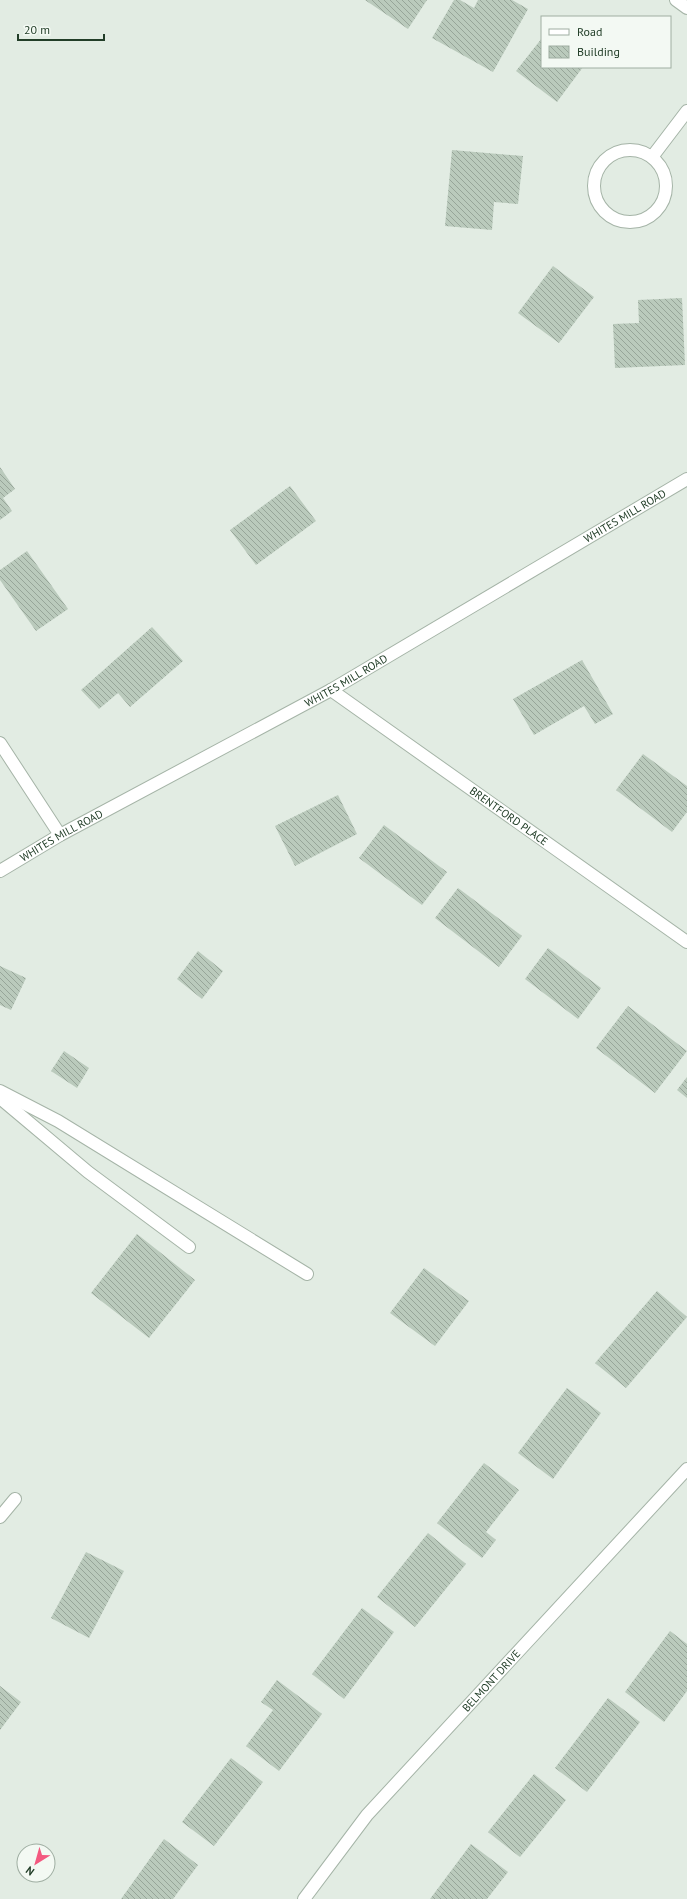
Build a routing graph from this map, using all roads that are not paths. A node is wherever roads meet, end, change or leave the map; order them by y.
1 (676, 0) edge
2 (687, 8) edge
3 (687, 111) edge
4 (652, 157) junction
5 (687, 479) edge
6 (331, 690) junction
7 (0, 743) edge
8 (60, 835) junction
9 (0, 871) edge
10 (687, 942) edge
11 (0, 1091) edge
12 (0, 1098) edge
13 (189, 1247) dead end
14 (307, 1274) dead end
15 (687, 1469) edge
16 (15, 1498) dead end
17 (0, 1517) edge
18 (304, 1899) edge

1 - 2 street
3 - 4 street
4 - 4 street
5 - 6 street, WHITES MILL ROAD
6 - 8 street, WHITES MILL ROAD
6 - 10 street, BRENTFORD PLACE
7 - 8 street
8 - 9 street, WHITES MILL ROAD
11 - 14 street
12 - 13 street
15 - 18 street, BELMONT DRIVE
16 - 17 street

